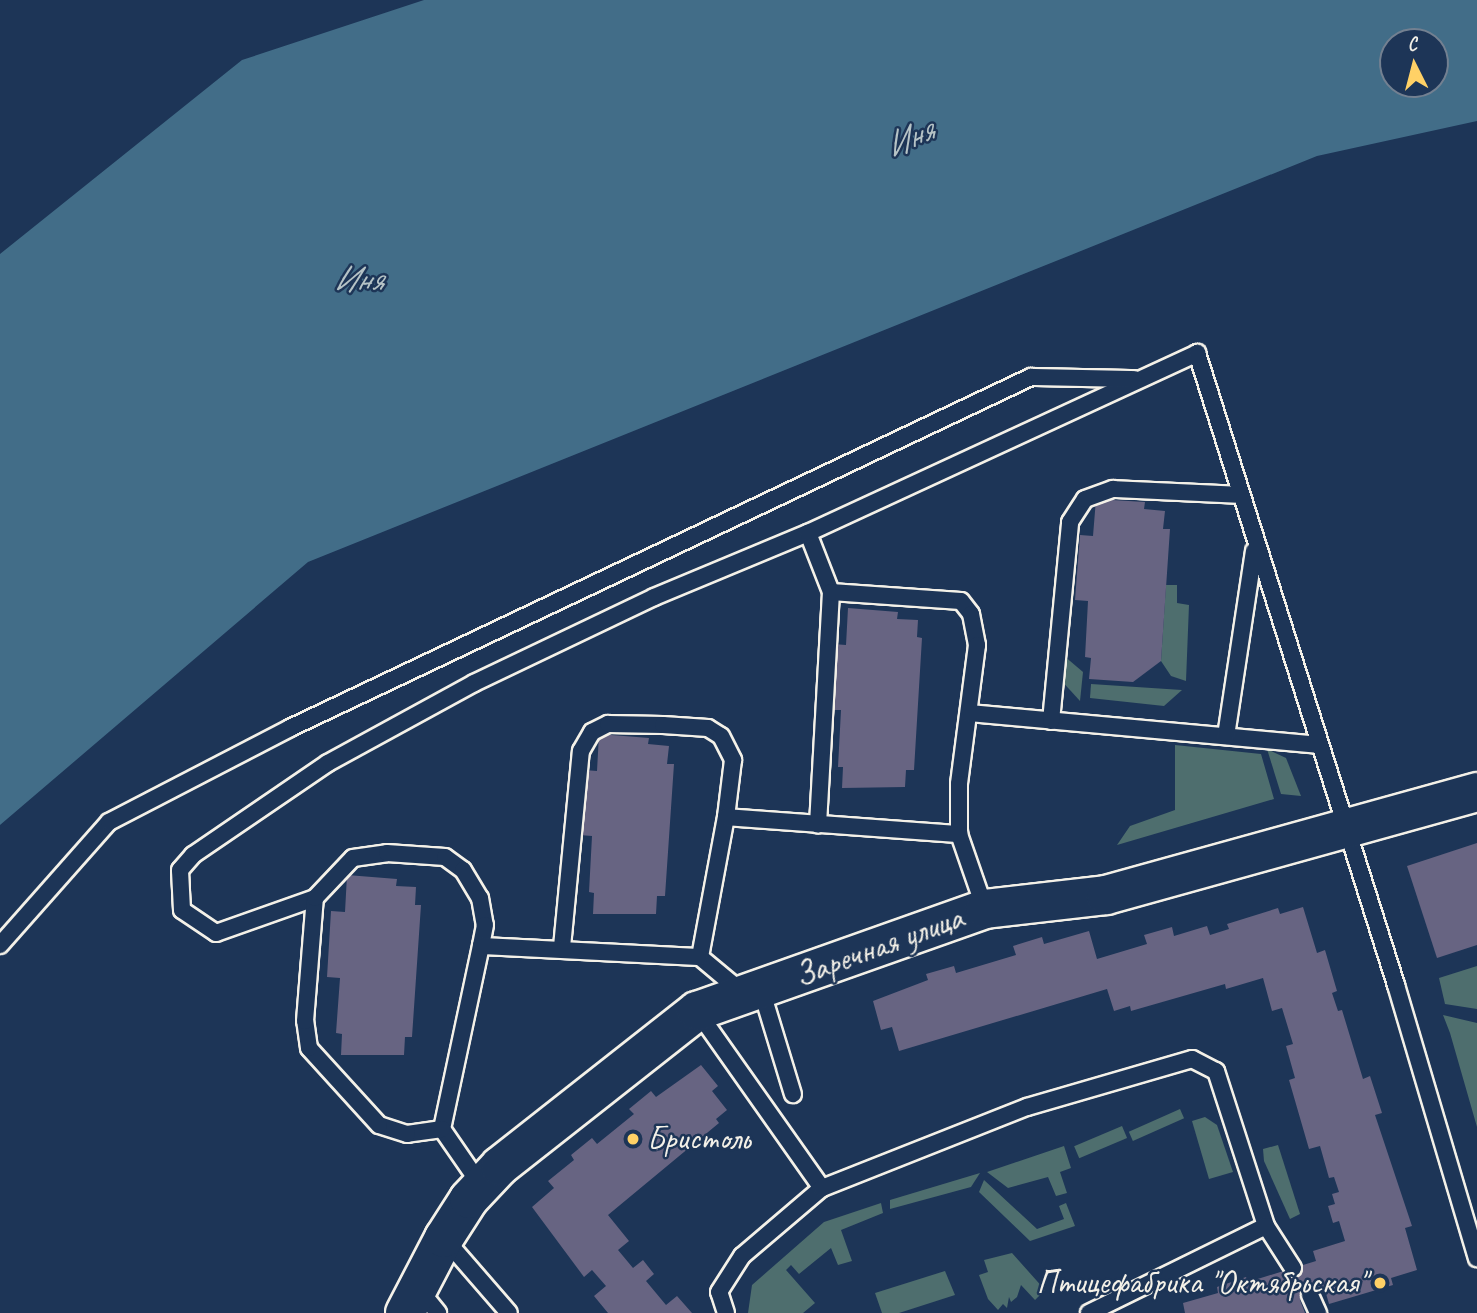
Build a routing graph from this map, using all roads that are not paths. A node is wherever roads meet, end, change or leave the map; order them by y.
1 (1140, 379) junction
2 (1241, 495) junction
3 (808, 533) junction
4 (1255, 545) junction
5 (831, 592) junction
6 (969, 713) junction
7 (1051, 721) junction
8 (1226, 736) junction
9 (1318, 745) junction
10 (1477, 792) edge
11 (726, 817) junction
12 (818, 825) junction
13 (1346, 828) junction
14 (959, 834) junction
15 (315, 898) junction
16 (985, 909) junction
17 (0, 945) edge
18 (481, 946) junction
19 (562, 947) junction
20 (701, 957) junction
21 (753, 992) junction
22 (696, 1011) junction
23 (793, 1094) dead end
24 (442, 1129) junction
25 (482, 1187) junction
26 (822, 1188) junction
27 (1266, 1226) junction
28 (444, 1238) junction
29 (1477, 1258) edge
30 (1293, 1268) dead end
31 (1310, 1296) dead end
32 (420, 1304) edge
33 (509, 1313) edge
34 (726, 1313) edge
35 (1088, 1313) edge
36 (1318, 1313) edge

1 - 2 lane
1 - 3 lane
1 - 17 lane
2 - 4 lane
2 - 7 lane
3 - 5 lane
3 - 15 lane
4 - 8 lane
4 - 9 lane
5 - 6 lane
5 - 12 lane
6 - 7 lane
6 - 14 lane
7 - 8 lane
8 - 9 lane
9 - 13 lane
10 - 13 street, Заречная улица
11 - 12 lane
11 - 19 lane
11 - 20 lane
12 - 14 lane
13 - 16 street, Заречная улица
13 - 29 lane
14 - 16 lane
15 - 18 lane
15 - 24 lane
16 - 21 street, Заречная улица
18 - 19 lane
18 - 24 lane
19 - 20 lane
20 - 21 lane
21 - 22 street, Заречная улица
21 - 23 lane
22 - 25 street, Заречная улица
22 - 26 lane
24 - 25 lane
25 - 28 street, Заречная улица
26 - 27 lane
26 - 34 lane
27 - 30 lane
27 - 35 lane
28 - 32 street, Заречная улица
28 - 33 lane
31 - 36 lane

